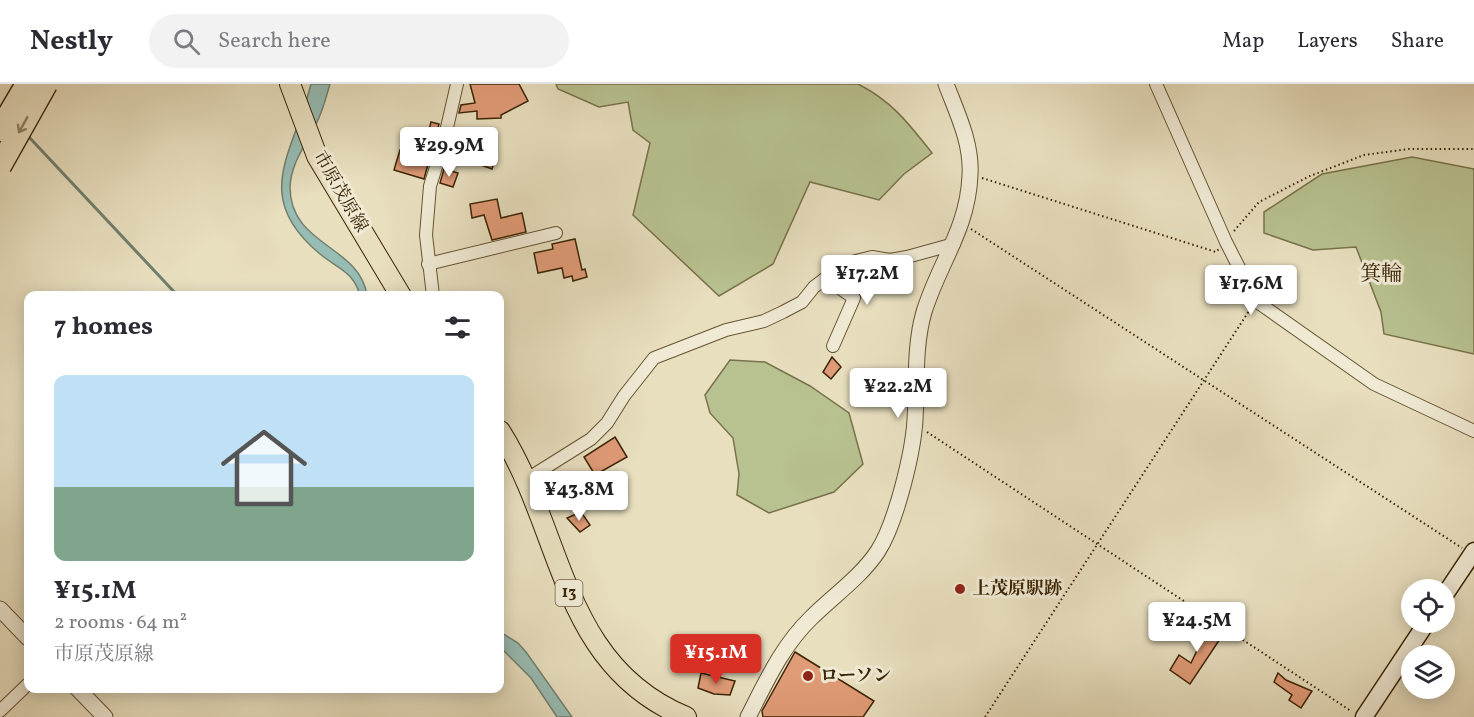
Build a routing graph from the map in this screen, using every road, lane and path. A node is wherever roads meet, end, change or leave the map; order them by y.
1 (27, 84) edge
2 (46, 84) edge
3 (290, 84) edge
4 (946, 84) edge
5 (1156, 84) edge
6 (459, 85) edge
7 (0, 130) edge
8 (1474, 149) edge
9 (0, 166) edge
10 (970, 174) junction
11 (963, 223) junction
12 (556, 233) dead end
13 (1226, 242) junction
14 (954, 244) junction
15 (428, 264) junction
16 (830, 274) junction
17 (398, 291) edge
18 (432, 291) edge
19 (1256, 301) junction
20 (833, 346) dead end
21 (1204, 380) junction
22 (915, 424) junction
23 (1474, 431) edge
24 (504, 439) edge
25 (524, 481) junction
26 (1098, 543) junction
27 (1473, 553) edge
28 (1455, 580) edge
29 (0, 609) edge
30 (1419, 633) edge
31 (24, 634) edge
32 (24, 688) edge
33 (82, 693) edge
34 (0, 711) edge
35 (1358, 714) edge
36 (105, 717) edge
37 (686, 717) edge
38 (748, 717) edge
39 (985, 717) edge

1 - 7 highway, bridge
2 -> 9 highway, bridge
3 - 17 main road, 市原茂原線
4 - 10 street
5 - 13 street
6 - 15 street
8 - 13 path
10 - 11 street
10 - 13 path
11 - 14 street
11 - 21 path
12 - 15 street
13 - 19 street
14 - 16 street
14 - 22 street
15 - 18 street
16 - 20 street
16 - 25 street
19 - 21 path
19 - 23 street
21 - 26 path
21 - 27 path
22 - 26 path
22 - 38 street
24 - 25 main road, 13
25 - 37 main road, 13
26 - 35 path
26 - 39 path
27 - 28 main road
29 - 31 street
30 - 35 main road
32 - 34 street
33 - 36 street

